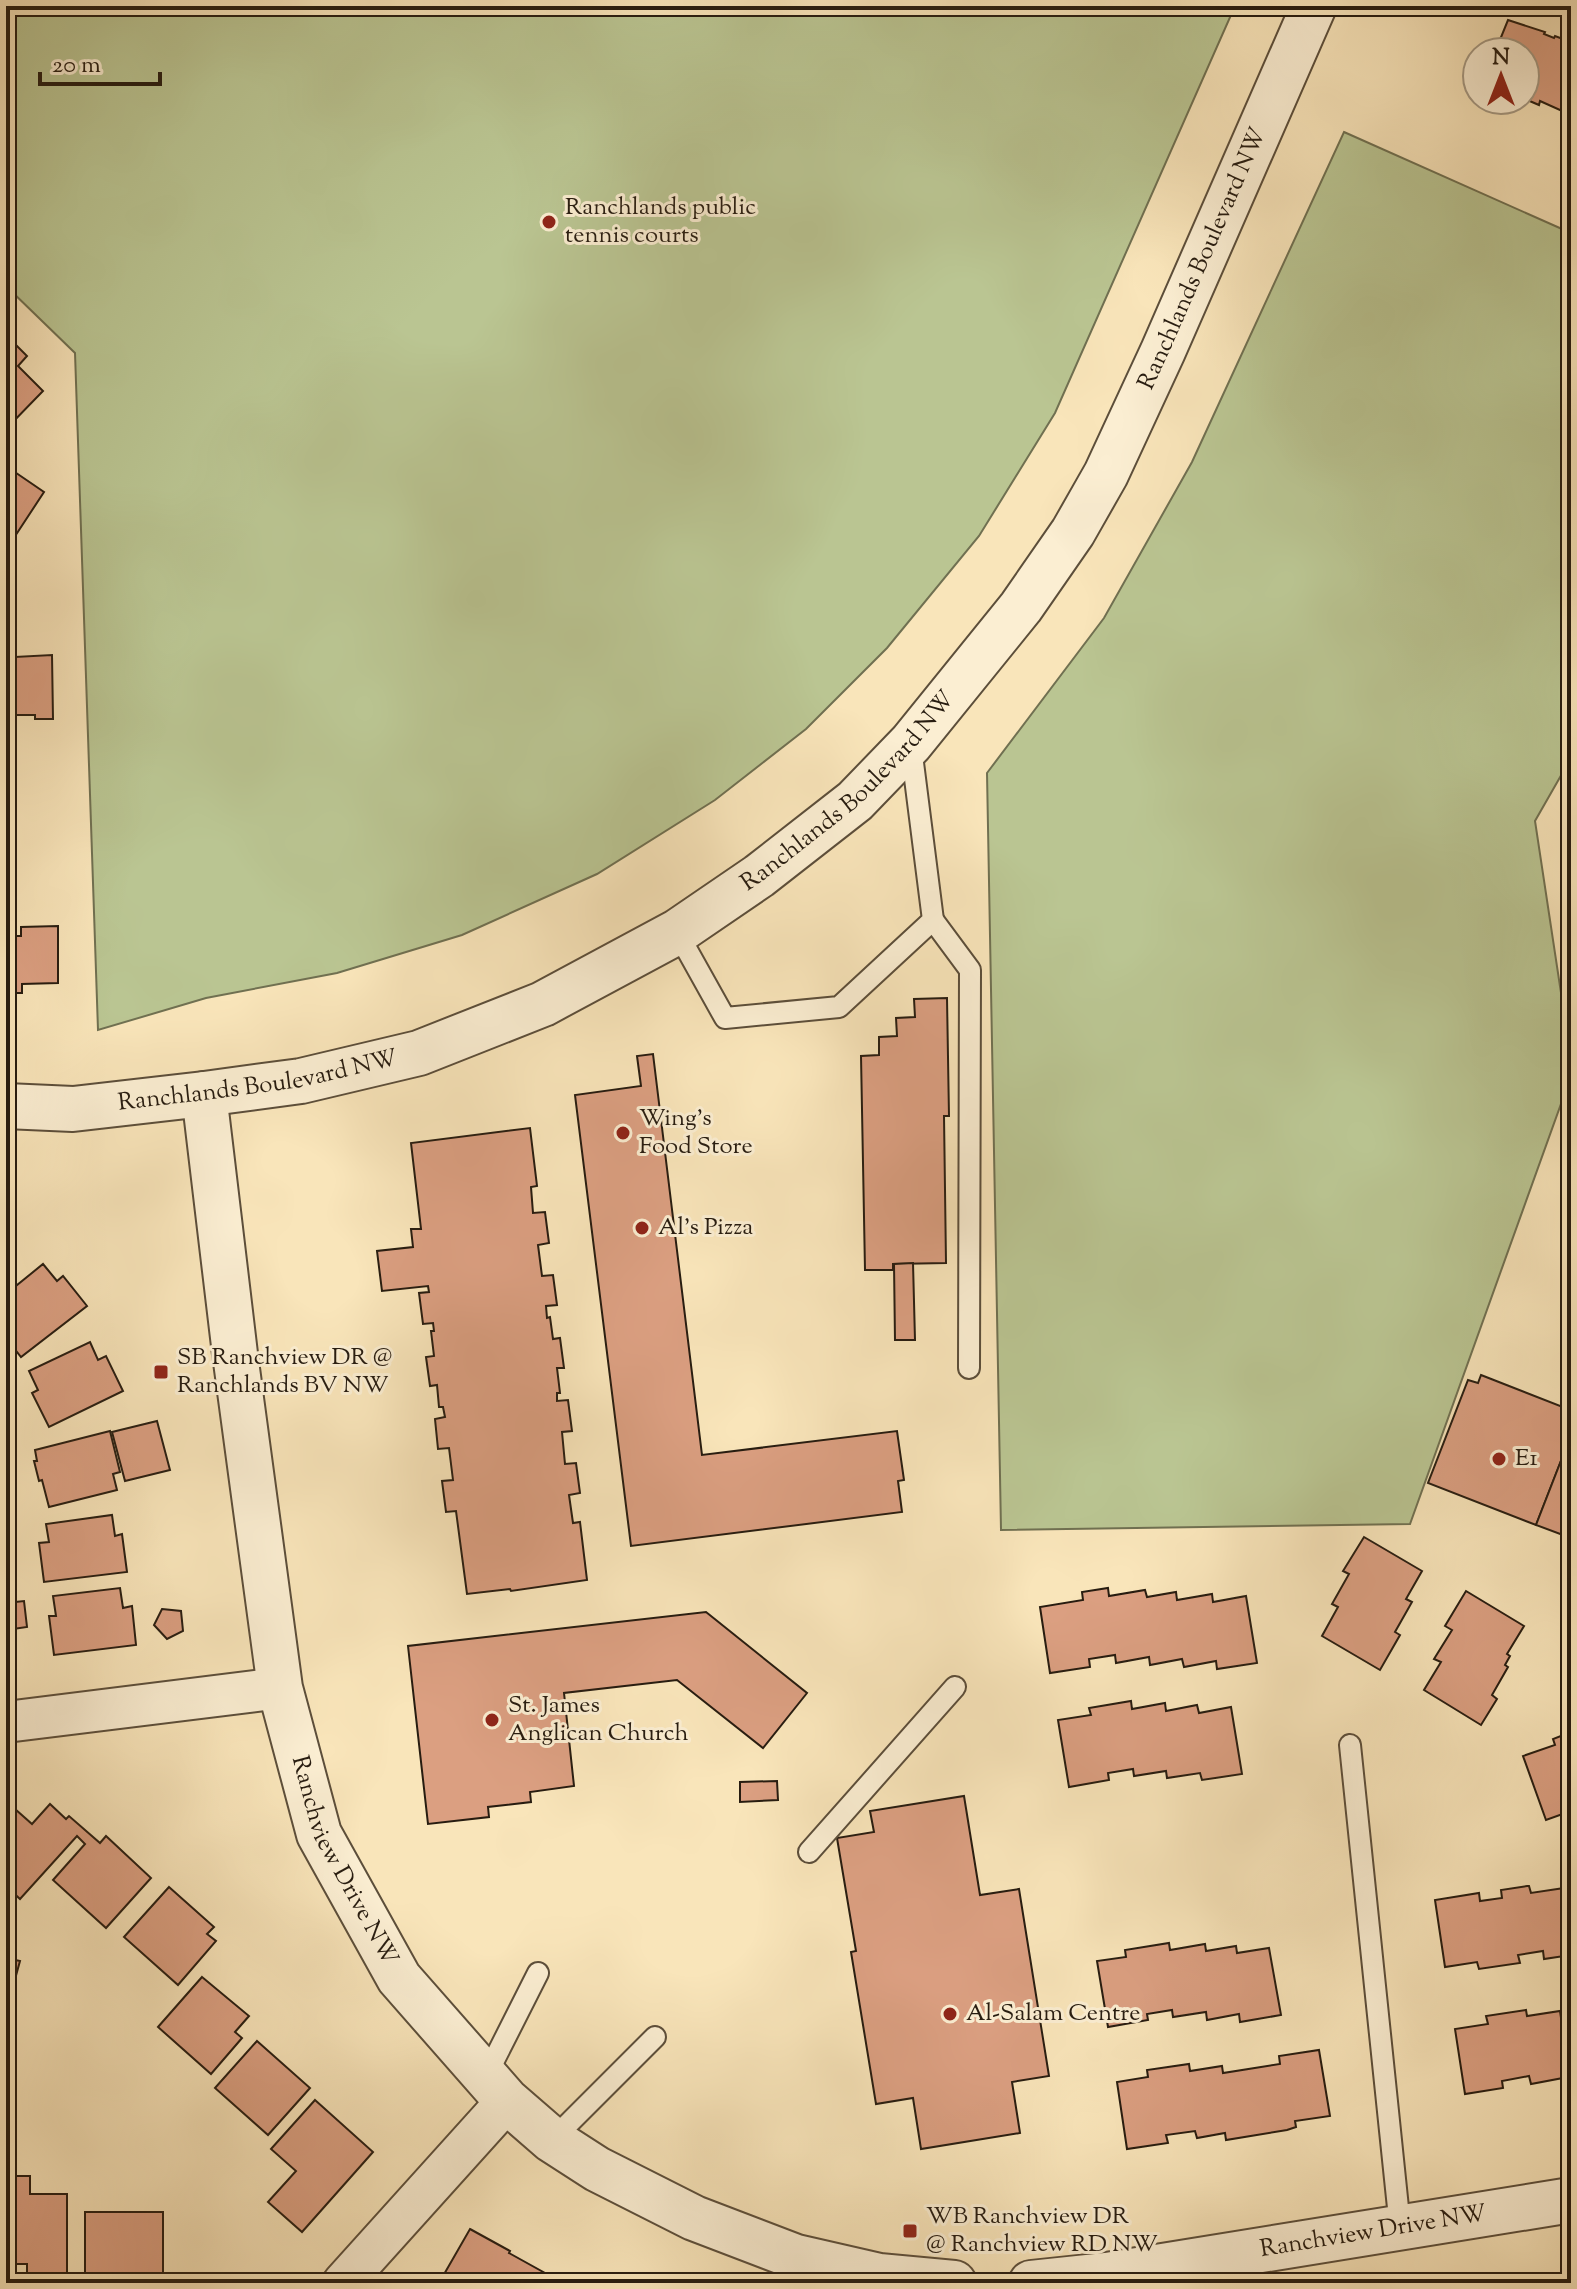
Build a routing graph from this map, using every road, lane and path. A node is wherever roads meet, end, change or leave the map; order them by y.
1 (1314, 6) edge
2 (911, 743) junction
3 (933, 920) junction
4 (677, 932) junction
5 (204, 1094) junction
6 (6, 1106) edge
7 (969, 1368) dead end
8 (955, 1687) dead end
9 (280, 1688) junction
10 (6, 1722) edge
11 (1350, 1745) dead end
12 (809, 1852) dead end
13 (538, 1973) dead end
14 (655, 2037) dead end
15 (497, 2089) junction
16 (552, 2140) junction
17 (1571, 2200) edge
18 (1400, 2227) junction
19 (343, 2283) edge
20 (954, 2283) edge
21 (1031, 2283) edge

1 - 2 street, Ranchlands Boulevard NW
2 - 3 lane
2 - 4 street, Ranchlands Boulevard NW
3 - 4 lane
3 - 7 lane
4 - 5 street, Ranchlands Boulevard NW
5 - 6 street, Ranchlands Boulevard NW
5 - 9 street, Ranchview Drive NW
8 - 12 lane
9 - 10 street
9 - 15 street, Ranchview Drive NW
11 - 18 lane
13 - 15 lane
14 - 16 lane
15 - 16 street, Ranchview Drive NW
15 - 19 street
16 - 20 street, Ranchview Drive NW
17 - 18 street, Ranchview Drive NW
18 - 21 street, Ranchview Drive NW

